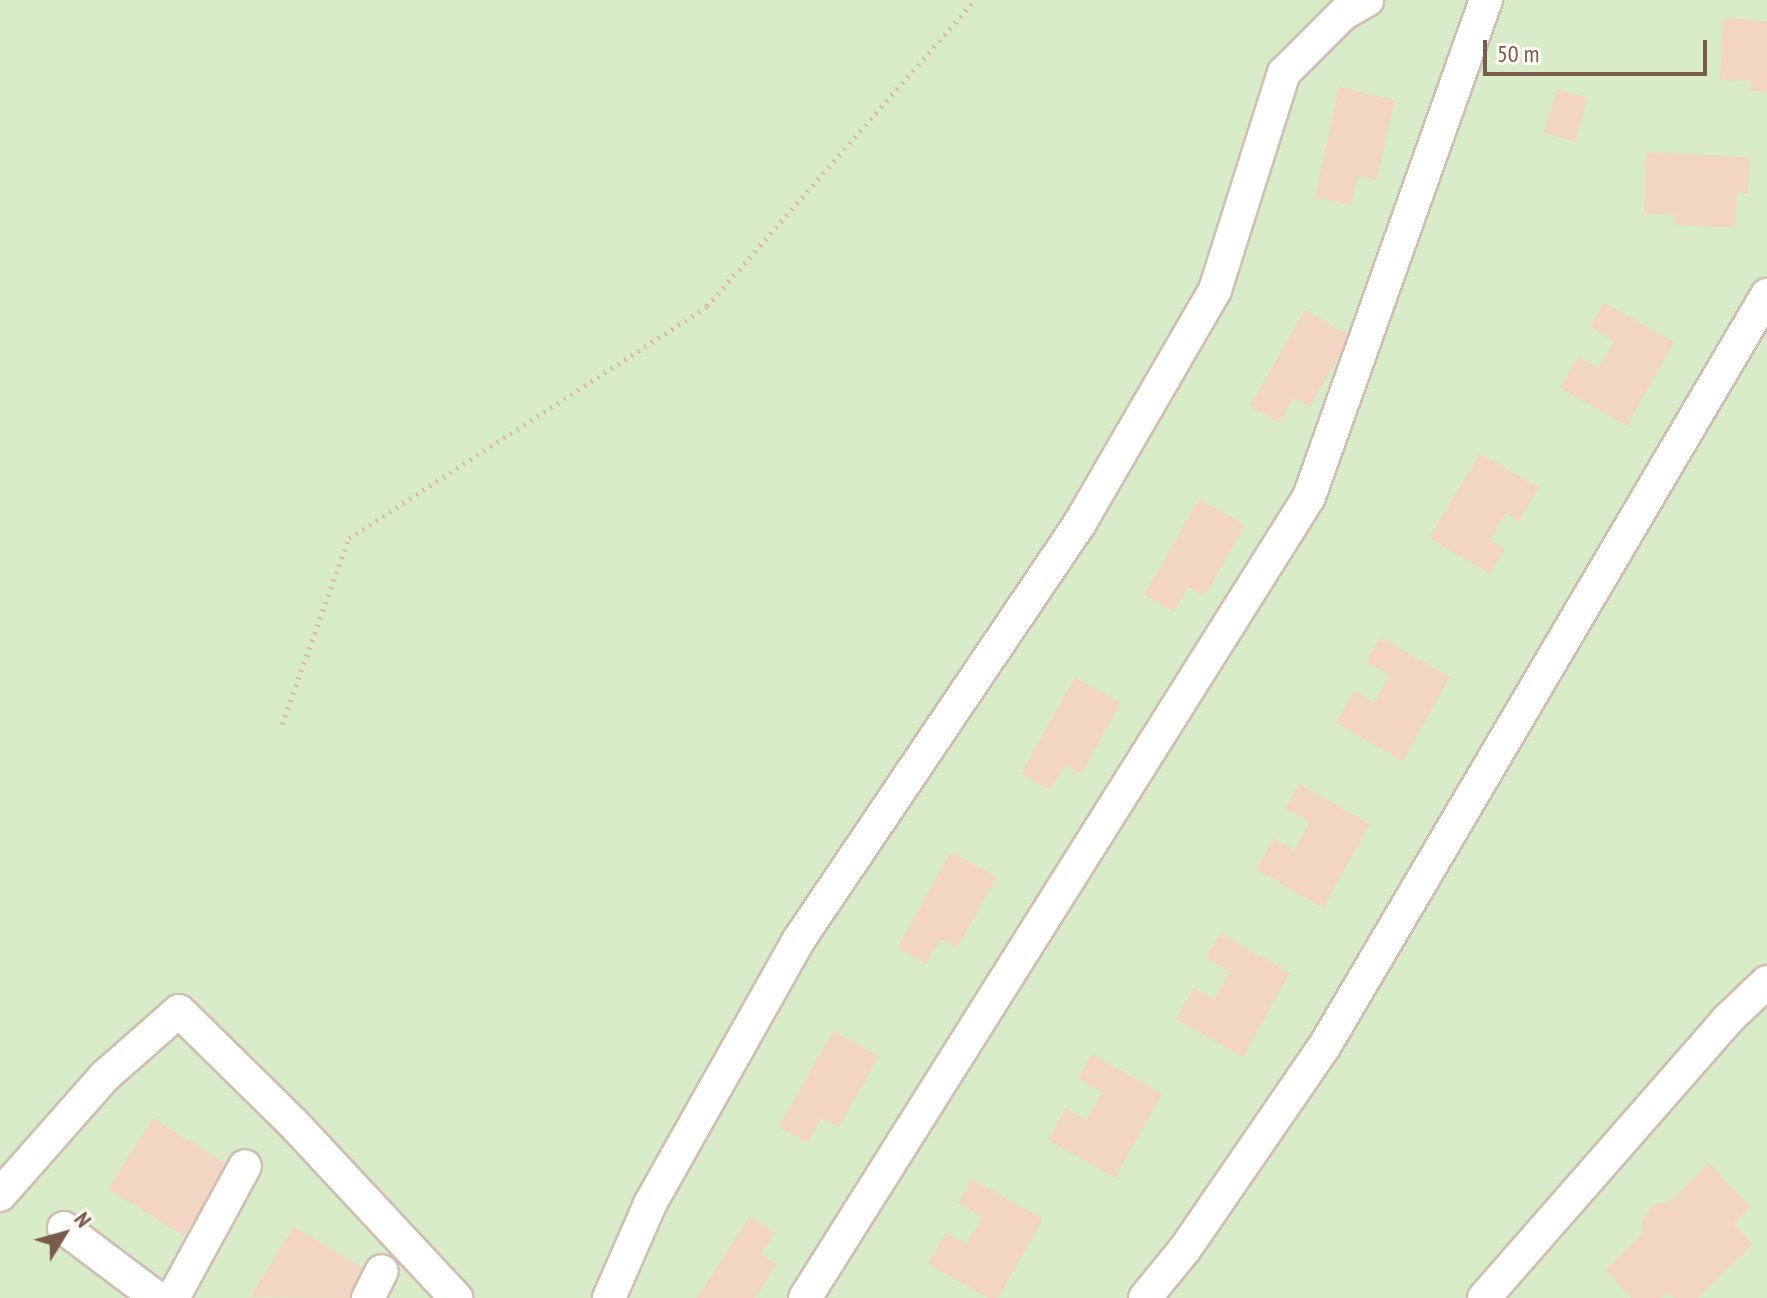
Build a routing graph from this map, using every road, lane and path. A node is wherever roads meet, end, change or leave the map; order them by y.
1 (975, 0) edge
2 (1367, 0) edge
3 (1486, 0) edge
4 (1767, 295) edge
5 (282, 724) dead end
6 (1767, 982) edge
7 (245, 1166) dead end
8 (0, 1195) edge
9 (64, 1228) dead end
10 (157, 1298) edge
11 (173, 1298) edge
12 (456, 1298) edge
13 (609, 1298) edge
14 (805, 1298) edge
15 (1145, 1298) edge
16 (1484, 1298) edge

1 - 5 path
2 - 13 street
3 - 14 street
4 - 15 street
6 - 16 street
7 - 11 street
8 - 12 street
9 - 10 street

